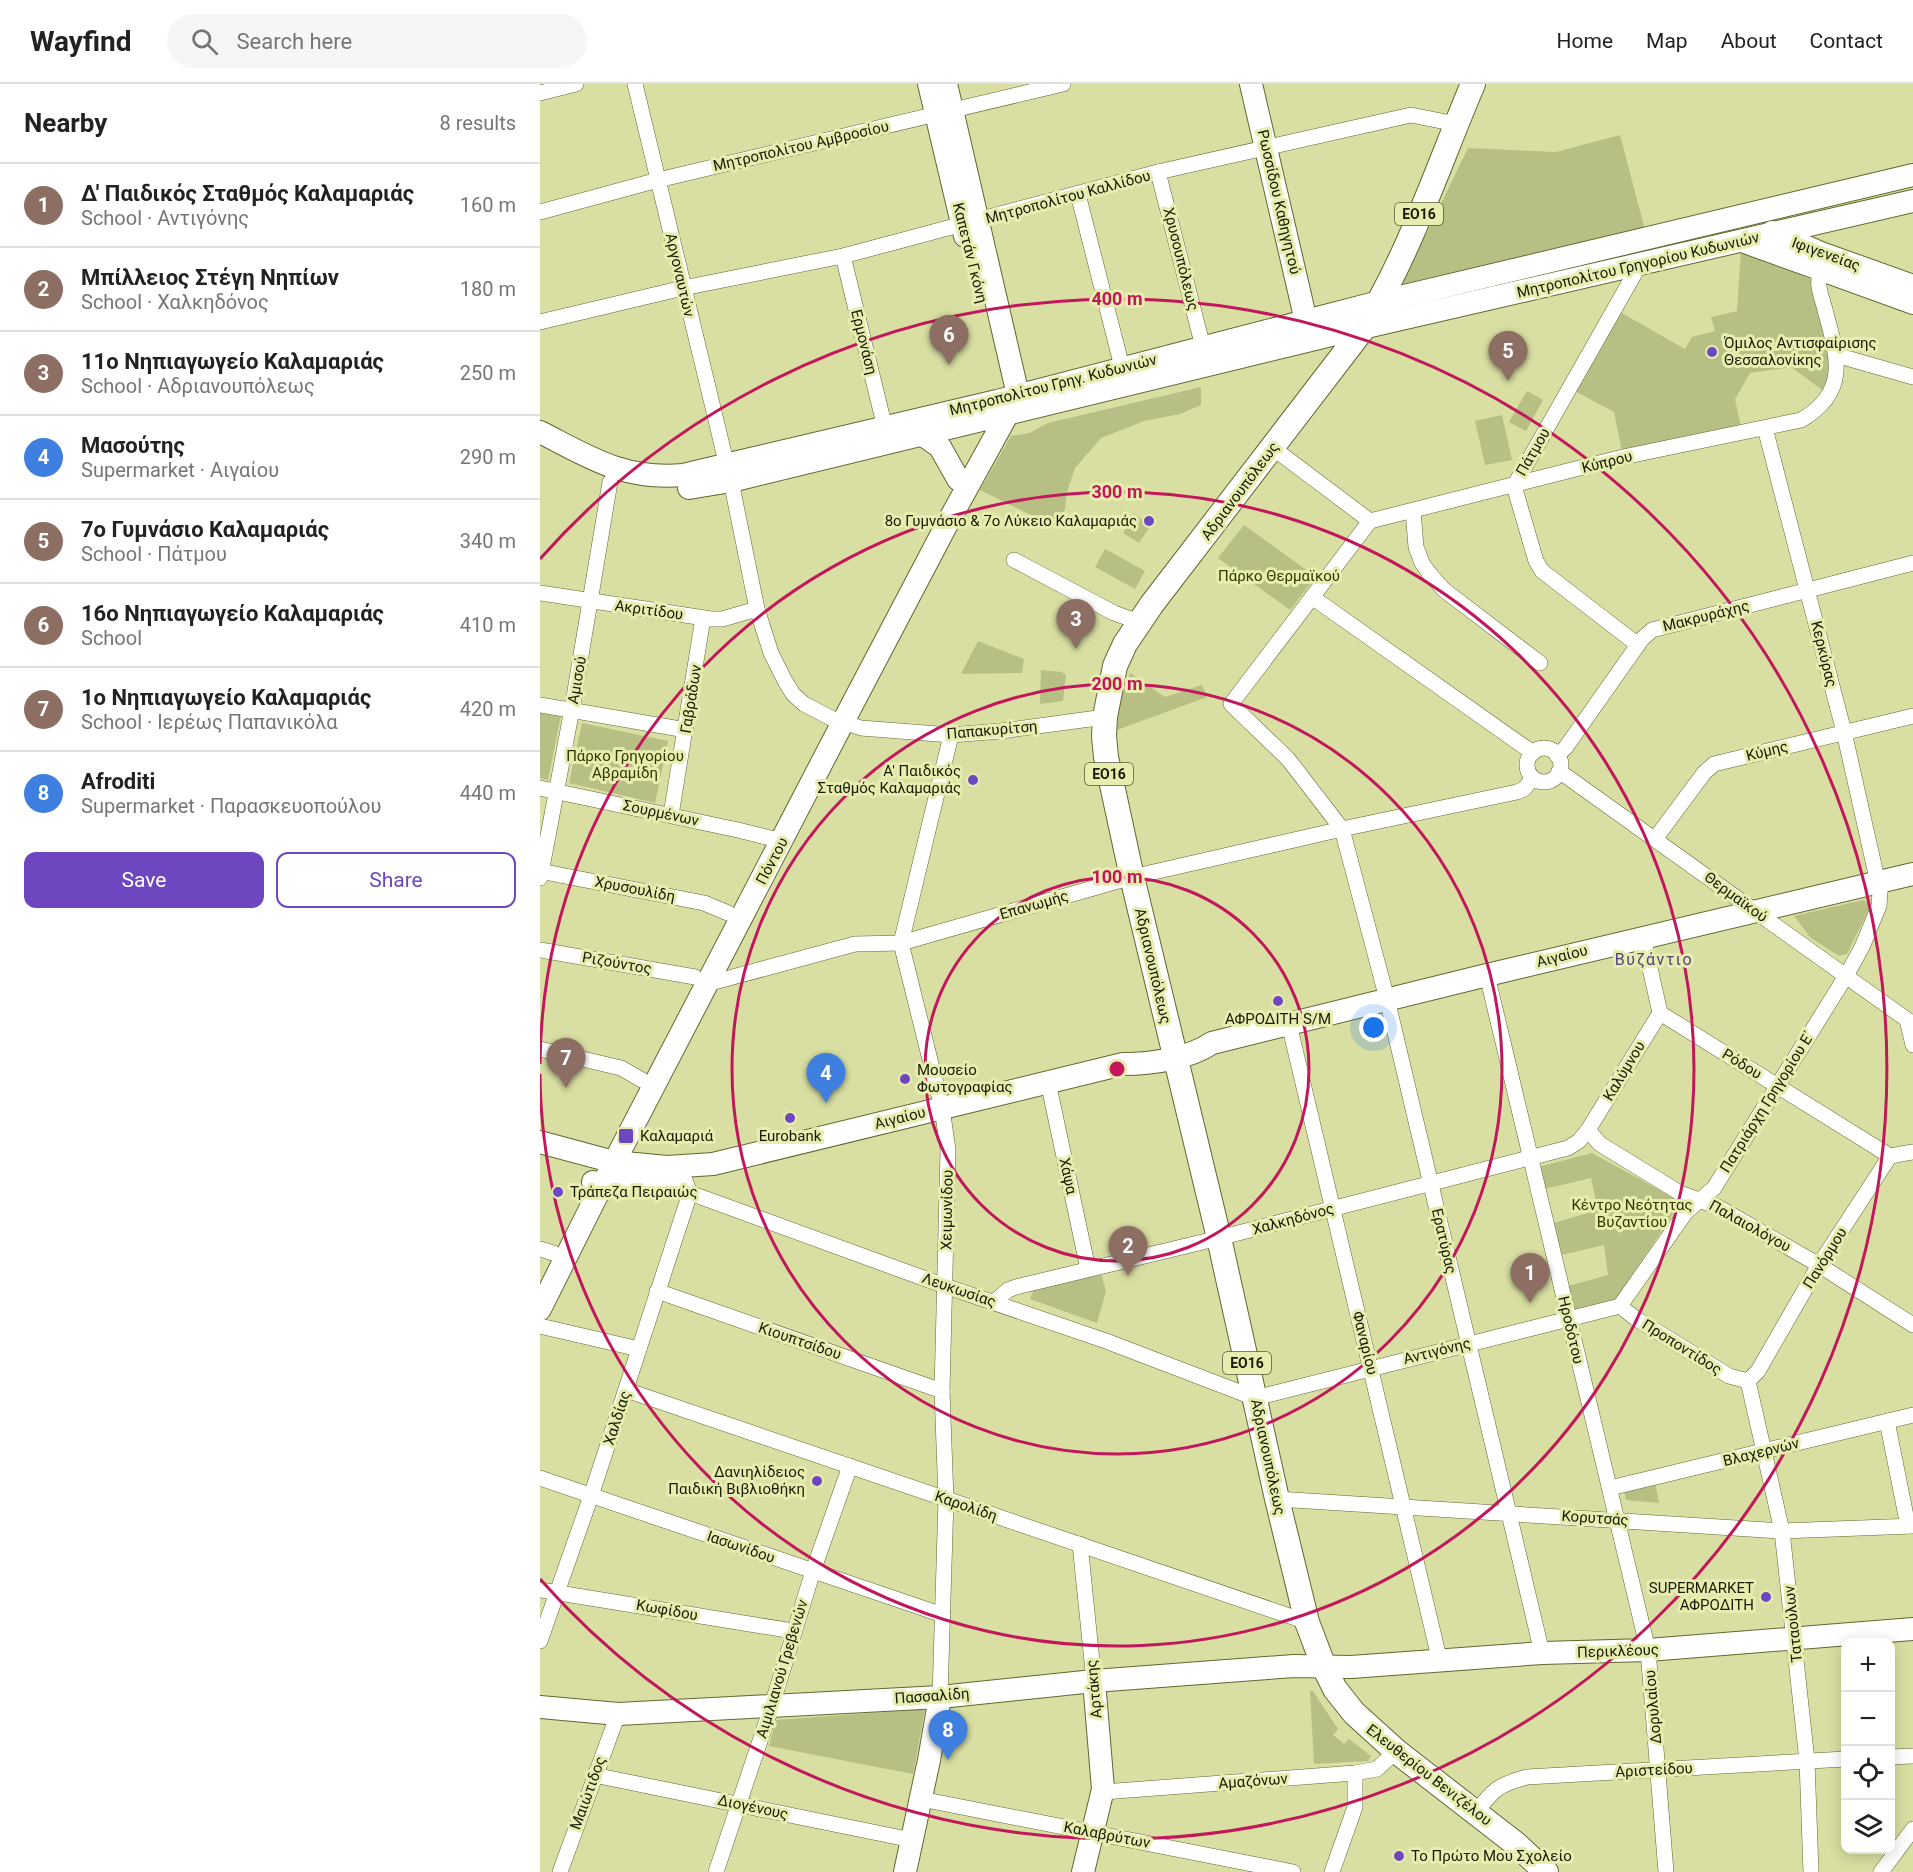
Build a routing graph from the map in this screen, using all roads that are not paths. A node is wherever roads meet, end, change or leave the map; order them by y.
1 (576, 84) edge
2 (635, 84) edge
3 (929, 84) edge
4 (946, 84) edge
5 (1063, 84) edge
6 (1251, 84) edge
7 (1473, 84) edge
8 (540, 93) edge
9 (944, 112) junction
10 (1456, 124) junction
11 (1266, 148) junction
12 (1158, 172) junction
13 (1913, 175) edge
14 (658, 180) junction
15 (1078, 194) junction
16 (1913, 201) edge
17 (540, 212) edge
18 (1742, 215) junction
19 (970, 223) junction
20 (1774, 233) junction
21 (1742, 241) junction
22 (843, 256) junction
23 (1640, 264) junction
24 (1821, 270) junction
25 (1913, 286) edge
26 (683, 288) junction
27 (1379, 302) junction
28 (1913, 303) edge
29 (1306, 321) junction
30 (540, 322) edge
31 (1364, 328) junction
32 (1203, 347) junction
33 (1836, 355) junction
34 (1122, 367) junction
35 (1913, 377) edge
36 (1003, 408) junction
37 (885, 428) junction
38 (1765, 428) junction
39 (540, 432) edge
40 (923, 435) junction
41 (1273, 448) junction
42 (540, 449) edge
43 (729, 474) junction
44 (958, 478) junction
45 (610, 482) junction
46 (1514, 486) junction
47 (1413, 511) junction
48 (1370, 521) junction
49 (1014, 560) dead end
50 (1913, 563) edge
51 (1808, 590) junction
52 (540, 593) edge
53 (1312, 597) junction
54 (590, 601) junction
55 (758, 609) junction
56 (703, 618) junction
57 (1139, 622) junction
58 (1638, 645) junction
59 (1540, 663) dead end
60 (540, 705) edge
61 (572, 709) junction
62 (1913, 716) edge
63 (1105, 717) junction
64 (837, 720) junction
65 (686, 730) junction
66 (1844, 732) junction
67 (951, 735) junction
68 (1533, 753) junction
69 (1558, 764) junction
70 (1533, 778) junction
71 (540, 788) edge
72 (556, 792) junction
73 (671, 815) junction
74 (1342, 829) junction
75 (775, 839) junction
76 (1655, 839) junction
77 (540, 873) edge
78 (1913, 874) edge
79 (1132, 877) junction
80 (1877, 882) junction
81 (1754, 910) junction
82 (728, 913) junction
83 (1643, 937) junction
84 (901, 943) junction
85 (540, 950) edge
86 (1487, 975) junction
87 (1846, 976) junction
88 (701, 981) junction
89 (1387, 999) junction
90 (1660, 1013) junction
91 (1910, 1022) edge
92 (1289, 1023) junction
93 (1913, 1045) edge
94 (540, 1049) edge
95 (1173, 1051) junction
96 (642, 1080) junction
97 (1048, 1082) junction
98 (1777, 1086) junction
99 (942, 1107) junction
100 (1588, 1130) junction
101 (540, 1142) edge
102 (1913, 1152) edge
103 (1890, 1156) junction
104 (1532, 1157) junction
105 (608, 1159) junction
106 (684, 1179) junction
107 (596, 1183) junction
108 (1430, 1185) junction
109 (1701, 1199) junction
110 (1333, 1209) junction
111 (1219, 1239) junction
112 (547, 1251) edge
113 (1819, 1265) junction
114 (1088, 1269) junction
115 (540, 1278) edge
116 (945, 1286) junction
117 (657, 1291) junction
118 (994, 1302) junction
119 (1620, 1306) junction
120 (540, 1310) edge
121 (1568, 1319) junction
122 (1913, 1325) edge
123 (540, 1326) edge
124 (1468, 1343) junction
125 (639, 1349) junction
126 (1371, 1367) junction
127 (1748, 1381) junction
128 (626, 1390) junction
129 (942, 1391) junction
130 (1255, 1398) junction
131 (1913, 1415) edge
132 (1887, 1421) junction
133 (1764, 1452) junction
134 (850, 1466) junction
135 (540, 1478) edge
136 (1610, 1488) junction
137 (591, 1496) junction
138 (946, 1499) junction
139 (1277, 1499) junction
140 (1404, 1507) junction
141 (1509, 1513) junction
142 (1618, 1520) junction
143 (1911, 1526) edge
144 (1782, 1531) junction
145 (1080, 1544) junction
146 (813, 1571) junction
147 (540, 1590) edge
148 (559, 1592) junction
149 (943, 1615) junction
150 (1307, 1622) junction
151 (1913, 1629) edge
152 (793, 1631) junction
153 (1795, 1639) junction
154 (540, 1641) edge
155 (1648, 1650) junction
156 (1542, 1653) junction
157 (1440, 1662) junction
158 (1324, 1667) junction
159 (1094, 1681) junction
160 (940, 1697) junction
161 (772, 1705) junction
162 (540, 1707) edge
163 (618, 1714) junction
164 (1396, 1751) junction
165 (1913, 1756) edge
166 (1895, 1757) edge
167 (1841, 1759) edge
168 (1807, 1761) junction
169 (1659, 1770) junction
170 (1354, 1773) junction
171 (594, 1774) junction
172 (1103, 1792) junction
173 (921, 1799) junction
174 (738, 1804) junction
175 (1476, 1812) junction
176 (1913, 1829) edge
177 (1092, 1832) junction
178 (912, 1840) junction
179 (560, 1872) edge
180 (567, 1872) edge
181 (716, 1872) edge
182 (905, 1872) edge
183 (1083, 1872) edge
184 (1293, 1872) edge
185 (1332, 1872) edge
186 (1546, 1872) edge
187 (1666, 1872) edge
188 (1811, 1872) edge
189 (1881, 1872) edge

1 - 8 street
2 - 14 street, Αργοναυτών
3 - 9 main road, Καπετάν Γκόνη
4 - 9 main road, Καπετάν Γκόνη
5 - 9 street, Μητροπολίτου Αμβροσίου
6 - 11 main road, Ρωσσίδου Καθηγητού
7 - 10 main road, ΕΟ16
9 - 14 street, Μητροπολίτου Αμβροσίου
9 - 19 main road, Καπετάν Γκόνη
10 - 11 street, Μητροπολίτου Καλλίδου
10 - 27 main road, ΕΟ16
11 - 12 street, Μητροπολίτου Καλλίδου
11 - 29 main road, Ρωσσίδου Καθηγητού
12 - 15 street, Μητροπολίτου Καλλίδου
12 - 32 street, Χρυσουπόλεως
13 - 18 main road, Μητροπολίτου Γρηγορίου Κυδωνιών
14 - 17 street, Μητροπολίτου Αμβροσίου
14 - 26 street, Αργοναυτών
15 - 19 street, Μητροπολίτου Καλλίδου
15 - 34 street
16 - 20 main road, Μητροπολίτου Γρηγορίου Κυδωνιών
18 - 20 main road, Ιφιγενείας
18 - 27 main road, Μητροπολίτου Γρηγορίου Κυδωνιών
19 - 22 street, Μητροπολίτου Καλλίδου
19 - 36 main road, Καπετάν Γκόνη
20 - 21 main road, Μητροπολίτου Γρηγορίου Κυδωνιών
20 - 25 main road, Ιφιγενείας
21 - 23 main road, Μητροπολίτου Γρηγορίου Κυδωνιών
21 - 24 main road, Ιφιγενείας
22 - 26 street, Μητροπολίτου Καλλίδου
22 - 37 street, Ερμονάση
23 - 31 main road, Μητροπολίτου Γρηγορίου Κυδωνιών
23 - 46 street, Πάτμου
24 - 28 main road, Ιφιγενείας
24 - 33 street, Κύπρου
26 - 30 street, Μητροπολίτου Καλλίδου
26 - 43 street, Αργοναυτών
27 - 29 main road, Μητροπολίτου Γρηγ. Κυδωνιών
27 - 31 main road, Αδριανουπόλεως / ΕΟ16
29 - 32 main road, Μητροπολίτου Γρηγ. Κυδωνιών
31 - 36 main road
31 - 41 main road, Αδριανουπόλεως / ΕΟ16
32 - 34 main road, Μητροπολίτου Γρηγ. Κυδωνιών
33 - 35 street
33 - 38 street, Κύπρου
34 - 36 main road, Μητροπολίτου Γρηγ. Κυδωνιών
36 - 37 main road, Μητροπολίτου Γρηγ. Κυδωνιών
36 - 40 main road, Μητροπολίτου Γρηγ. Κυδωνιών
36 - 44 main road, Πόντου
36 - 64 main road, Πόντου
37 - 43 main road, Μητροπολίτου Γρηγ. Κυδωνιών
38 - 46 street, Κύπρου
38 - 51 street, Κερκύρας
39 - 43 main road
40 - 43 main road, Μητροπολίτου Γρηγ. Κυδωνιών
40 - 44 main road
41 - 48 street
41 - 57 main road, Αδριανουπόλεως / ΕΟ16
42 - 45 main road
43 - 45 main road
43 - 55 street, Αργοναυτών
44 - 64 main road, Πόντου
45 - 54 street, Αμισού
46 - 47 street, Κύπρου
46 - 58 street, Πάτμου
47 - 48 street, Κύπρου
47 - 59 street
48 - 53 street
49 - 57 street
50 - 51 street, Μακρυράχης
51 - 58 street, Μακρυράχης
51 - 66 street, Κερκύρας
52 - 54 street, Ακριτίδου
53 - 68 street
53 - 74 street
54 - 56 street, Ακριτίδου
54 - 61 street, Αμισού
55 - 56 street, Ακριτίδου
55 - 64 street, Αργοναυτών
56 - 65 street, Γαβράδων
57 - 63 main road, Αδριανουπόλεως / ΕΟ16
58 - 69 street, Μακρυράχης
60 - 61 street
61 - 65 street
61 - 72 street, Αμισού
62 - 66 street, Κύμης
63 - 67 street, Παπακυρίτση
63 - 79 main road, Αδριανουπόλεως / ΕΟ16
64 - 67 street, Παπακυρίτση
64 - 75 main road, Πόντου
65 - 73 street, Γαβράδων
66 - 76 street, Κύμης
66 - 80 street, Κερκύρας
67 - 84 street, Χειμωνίδου
68 - 69 street
68 - 70 street
69 - 70 street
69 - 76 street, Θερμαϊκού
70 - 74 street, Επανωμής
71 - 72 street, Σουρμένων
72 - 73 street, Σουρμένων
72 - 77 street, Αμισού
73 - 75 street, Σουρμένων
74 - 79 street, Επανωμής
74 - 89 street, Ερατύρας
75 - 82 main road, Πόντου
75 - 88 main road, Πόντου
76 - 81 street, Θερμαϊκού
77 - 82 street, Χρυσουλίδη
78 - 80 main road, Αιγαίου
79 - 84 street, Επανωμής
79 - 95 main road, Αδριανουπόλεως / ΕΟ16
80 - 81 main road, Αιγαίου
80 - 87 street, Πατριάρχη Γρηγορίου Ε΄
81 - 83 main road, Αιγαίου
81 - 87 street, Θερμαϊκού
82 - 88 main road, Πόντου
83 - 86 main road, Αιγαίου
83 - 90 street
84 - 88 street, Επανωμής
84 - 99 street, Χειμωνίδου
85 - 88 street, Ριζούντος
86 - 89 main road, Αιγαίου
86 - 104 street, Ηροδότου
87 - 91 street, Θερμαϊκού
87 - 98 street, Πατριάρχη Γρηγορίου Ε΄
88 - 96 main road, Πόντου
88 - 105 main road, Πόντου
89 - 92 main road, Αιγαίου
89 - 108 street, Ερατύρας
90 - 98 street, Ρόδου
90 - 100 street, Καλύμνου
91 - 93 street
92 - 95 main road, Αιγαίου
92 - 110 street, Φαναρίου
94 - 96 street
95 - 97 main road, Αιγαίου
95 - 111 main road, Αδριανουπόλεως / ΕΟ16
96 - 105 main road, Πόντου
97 - 99 main road, Αιγαίου
97 - 114 street, Χάψα
98 - 103 street, Ρόδου
98 - 109 street, Πατριάρχη Γρηγορίου Ε΄
99 - 106 main road, Αιγαίου
99 - 116 street, Χειμωνίδου
100 - 104 street, Χαλκηδόνος
100 - 109 street, Παλαιολόγου
101 - 105 main road, Αιγαίου
102 - 103 street
103 - 113 street, Πανόρμου
104 - 108 street, Χαλκηδόνος
104 - 121 street, Ηροδότου
105 - 106 main road, Αιγαίου
105 - 107 main road, Πόντου
106 - 107 main road, Αιγαίου
106 - 116 street, Λευκωσίας
106 - 117 street, Χαλδίας
107 - 112 main road, Πόντου
107 - 120 main road, Πόντου
108 - 110 street, Χαλκηδόνος
108 - 124 street, Ερατύρας
109 - 113 street, Παλαιολόγου
109 - 119 street, Πατριάρχη Γρηγορίου Ε΄
110 - 111 street, Χαλκηδόνος
110 - 126 street, Φαναρίου
111 - 114 street, Χαλκηδόνος
111 - 130 main road, Αδριανουπόλεως / ΕΟ16
112 - 115 main road, Πόντου
113 - 122 street, Παλαιολόγου
113 - 127 street, Πανόρμου
114 - 118 street, Χαλκηδόνος
116 - 118 street, Λευκωσίας
116 - 129 street, Χειμωνίδου
117 - 125 street, Χαλδίας
117 - 129 street, Κιουπτσίδου
118 - 130 street, Λευκωσίας
119 - 121 street, Αντιγόνης
119 - 127 street, Προποντίδος
121 - 124 street, Αντιγόνης
121 - 136 street, Ηροδότου
123 - 125 street
124 - 126 street, Αντιγόνης
124 - 141 street, Ερατύρας
125 - 128 street, Χαλδίας
126 - 130 street, Αντιγόνης
126 - 140 street, Φαναρίου
127 - 133 street, Ταταούλων
128 - 134 street, Καρολίδη
128 - 137 street, Χαλδίας
129 - 138 street, Χειμωνίδου
130 - 139 main road, Αδριανουπόλεως / ΕΟ16
131 - 132 street, Βλαχερνών
132 - 133 street, Βλαχερνών
132 - 143 street
133 - 136 street, Βλαχερνών
133 - 144 street, Ταταούλων
134 - 138 street, Καρολίδη
134 - 146 street, Αιμιλιανού Γρεβενών
135 - 137 street, Ιασωνίδου
136 - 142 street, Ηροδότου
137 - 146 street, Ιασωνίδου
137 - 148 street, Χαλδίας
138 - 145 street, Καρολίδη
138 - 149 street, Χειμωνίδου
139 - 140 street, Κορυτσάς
139 - 150 main road, Αδριανουπόλεως / ΕΟ16
140 - 141 street, Κορυτσάς
140 - 157 street, Φαναρίου
141 - 142 street, Κορυτσάς
141 - 156 street, Ερατύρας
142 - 144 street, Κορυτσάς
142 - 155 street, Ηροδότου
143 - 144 street, Κορυτσάς
144 - 153 street, Ταταούλων
145 - 150 street, Καρολίδη
145 - 159 street, Αρτάκης
146 - 149 street, Ιασωνίδου
146 - 152 street, Αιμιλιανού Γρεβενών
147 - 148 street, Κωφίδου
148 - 152 street, Κωφίδου
148 - 154 street, Χαλδίας
149 - 160 street, Χειμωνίδου
150 - 158 main road, Αδριανουπόλεως / ΕΟ16
151 - 153 main road, Περικλέους
152 - 161 street, Αιμιλιανού Γρεβενών
153 - 155 main road, Περικλέους
153 - 168 street, Ταταούλων
155 - 156 main road, Περικλέους
155 - 169 street, Δορυλαίου
156 - 157 main road, Περικλέους
157 - 158 main road, Περικλέους
158 - 159 main road, Πασσαλίδη
158 - 164 main road, Ελευθερίου Βενιζέλου / ΕΟ16
159 - 160 main road, Πασσαλίδη
159 - 172 main road, Αρτάκης
160 - 161 main road, Πασσαλίδη
160 - 173 main road
161 - 163 main road, Πασσαλίδη
161 - 174 street, Αιμιλιανού Γρεβενών
162 - 163 main road, Πασσαλίδη
163 - 171 street, Μαιώτιδος
164 - 170 street, Αμαζόνων
164 - 175 main road, Ελευθερίου Βενιζέλου / ΕΟ16
165 - 166 street
167 - 168 street, Αριστείδου
168 - 169 street, Αριστείδου
168 - 188 street, Ταταούλων
169 - 175 street, Αριστείδου
169 - 187 street, Δορυλαίου
170 - 172 street, Αμαζόνων
170 - 185 street
171 - 174 street, Διογένους
171 - 179 street, Μαιώτιδος
172 - 177 main road, Αρτάκης
173 - 177 street, Καλαβρύτων
173 - 178 main road
174 - 178 street, Διογένους
174 - 181 street, Αιμιλιανού Γρεβενών
175 - 186 main road, Ελευθερίου Βενιζέλου / ΕΟ16
176 - 189 street
177 - 183 main road, Αρτάκης
177 - 184 street, Καλαβρύτων
178 - 182 main road
179 - 180 street

